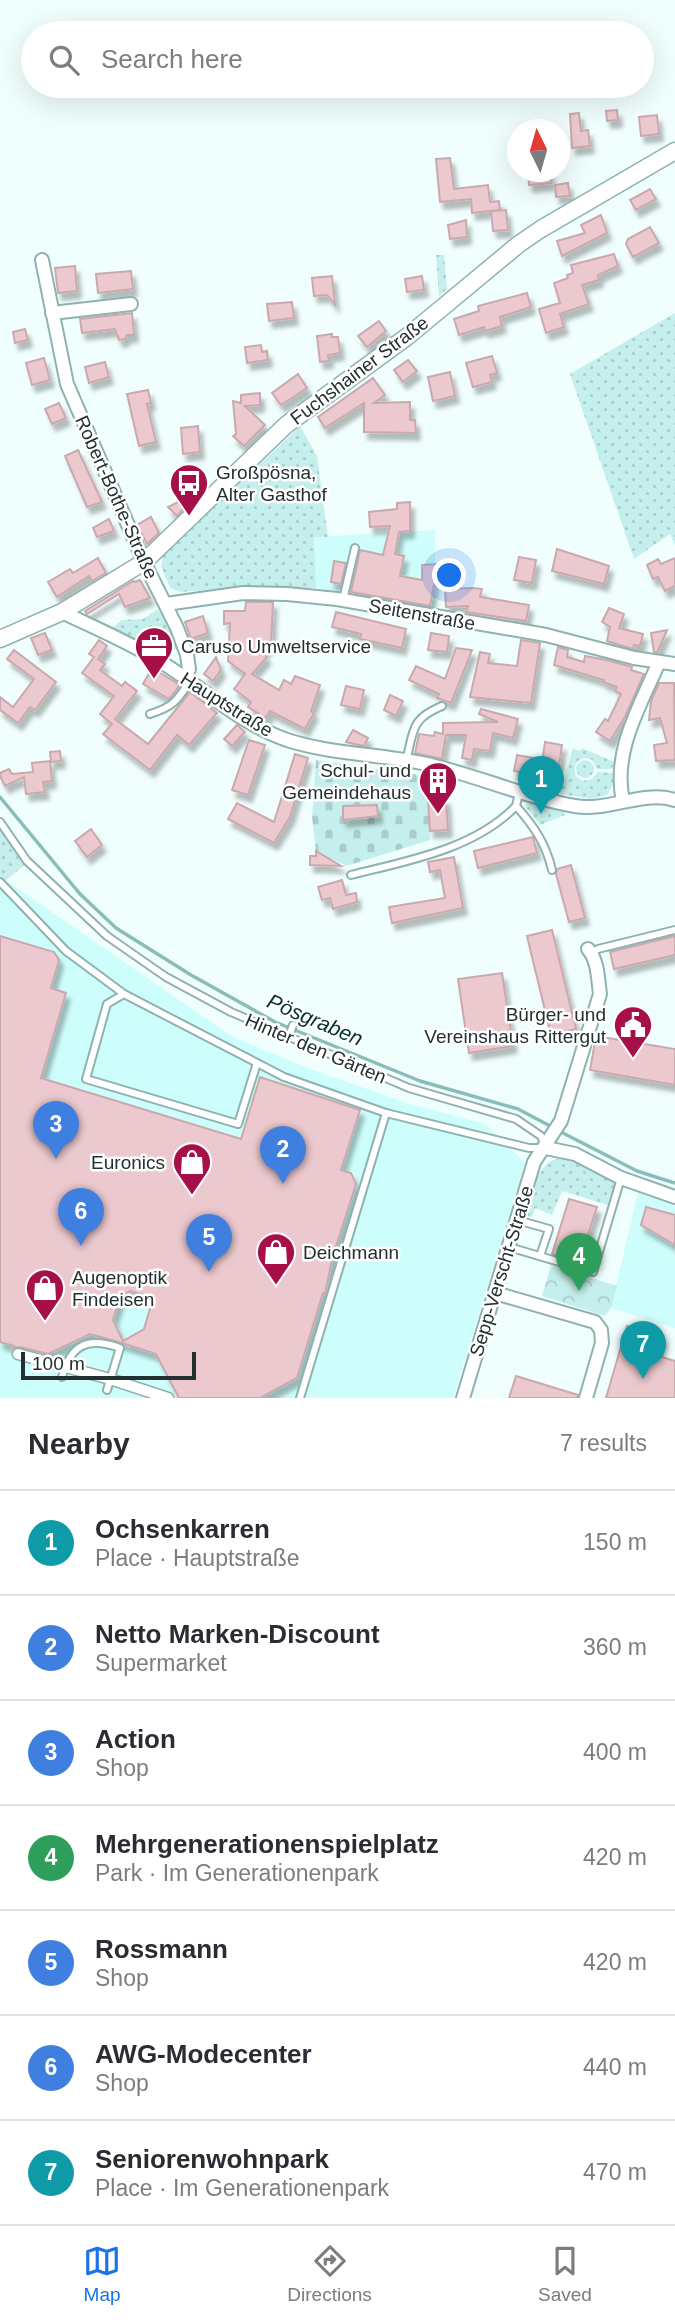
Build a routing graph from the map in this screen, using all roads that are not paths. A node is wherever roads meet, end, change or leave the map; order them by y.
1 (675, 151) edge
2 (42, 260) dead end
3 (131, 304) dead end
4 (52, 313) junction
5 (355, 548) dead end
6 (144, 562) junction
7 (343, 600) junction
8 (166, 604) junction
9 (62, 612) junction
10 (0, 639) edge
11 (674, 661) edge
12 (659, 662) junction
13 (187, 680) junction
14 (442, 706) dead end
15 (150, 714) dead end
16 (406, 761) junction
17 (518, 799) junction
18 (675, 800) edge
19 (623, 802) junction
20 (0, 822) edge
21 (552, 870) dead end
22 (351, 875) dead end
23 (0, 882) edge
24 (675, 930) edge
25 (590, 951) joint
26 (124, 993) junction
27 (257, 1063) junction
28 (386, 1113) junction
29 (546, 1148) junction
30 (621, 1178) junction
31 (675, 1197) edge
32 (517, 1220) junction
33 (551, 1220) dead end
34 (549, 1229) junction
35 (509, 1247) junction
36 (540, 1256) junction
37 (495, 1293) junction
38 (18, 1354) dead end
39 (64, 1372) junction
40 (110, 1379) junction
41 (107, 1390) dead end
42 (167, 1398) edge
43 (300, 1398) edge
44 (463, 1398) edge
45 (586, 1398) edge

1 - 6 street, Fuchshainer Straße
2 - 4 street, Robert-Bothe-Straße
3 - 4 street
4 - 6 street, Robert-Bothe-Straße
5 - 7 lane
6 - 8 street, Robert-Bothe-Straße
6 - 9 street, Fuchshainer Straße
7 - 8 street, Seitenstraße
7 - 12 street, Seitenstraße
8 - 13 street, Robert-Bothe-Straße
9 - 10 street
9 - 13 street, Hauptstraße
11 - 12 street, Seitenstraße
12 - 19 street
13 - 15 lane
13 - 16 street, Hauptstraße
14 - 16 lane
16 - 17 street, Hauptstraße
17 - 19 street, Hauptstraße
17 - 21 lane
17 - 22 lane
18 - 19 street, Hauptstraße
20 - 29 lane, Hinter den Gärten
23 - 26 lane
24 - 25 lane
25 - 29 street, Sepp-Verscht-Straße
26 - 27 lane
26 - 27 lane
27 - 28 lane
28 - 29 lane
28 - 43 lane
29 - 30 street
29 - 32 street, Sepp-Verscht-Straße
30 - 31 street
30 - 36 lane
32 - 34 lane
32 - 35 street, Sepp-Verscht-Straße
33 - 34 lane
34 - 36 lane
35 - 36 lane
35 - 37 street, Sepp-Verscht-Straße
37 - 44 street, Sepp-Verscht-Straße
37 - 45 street
38 - 39 street
39 - 40 street
39 - 40 lane
40 - 41 lane
40 - 42 street

